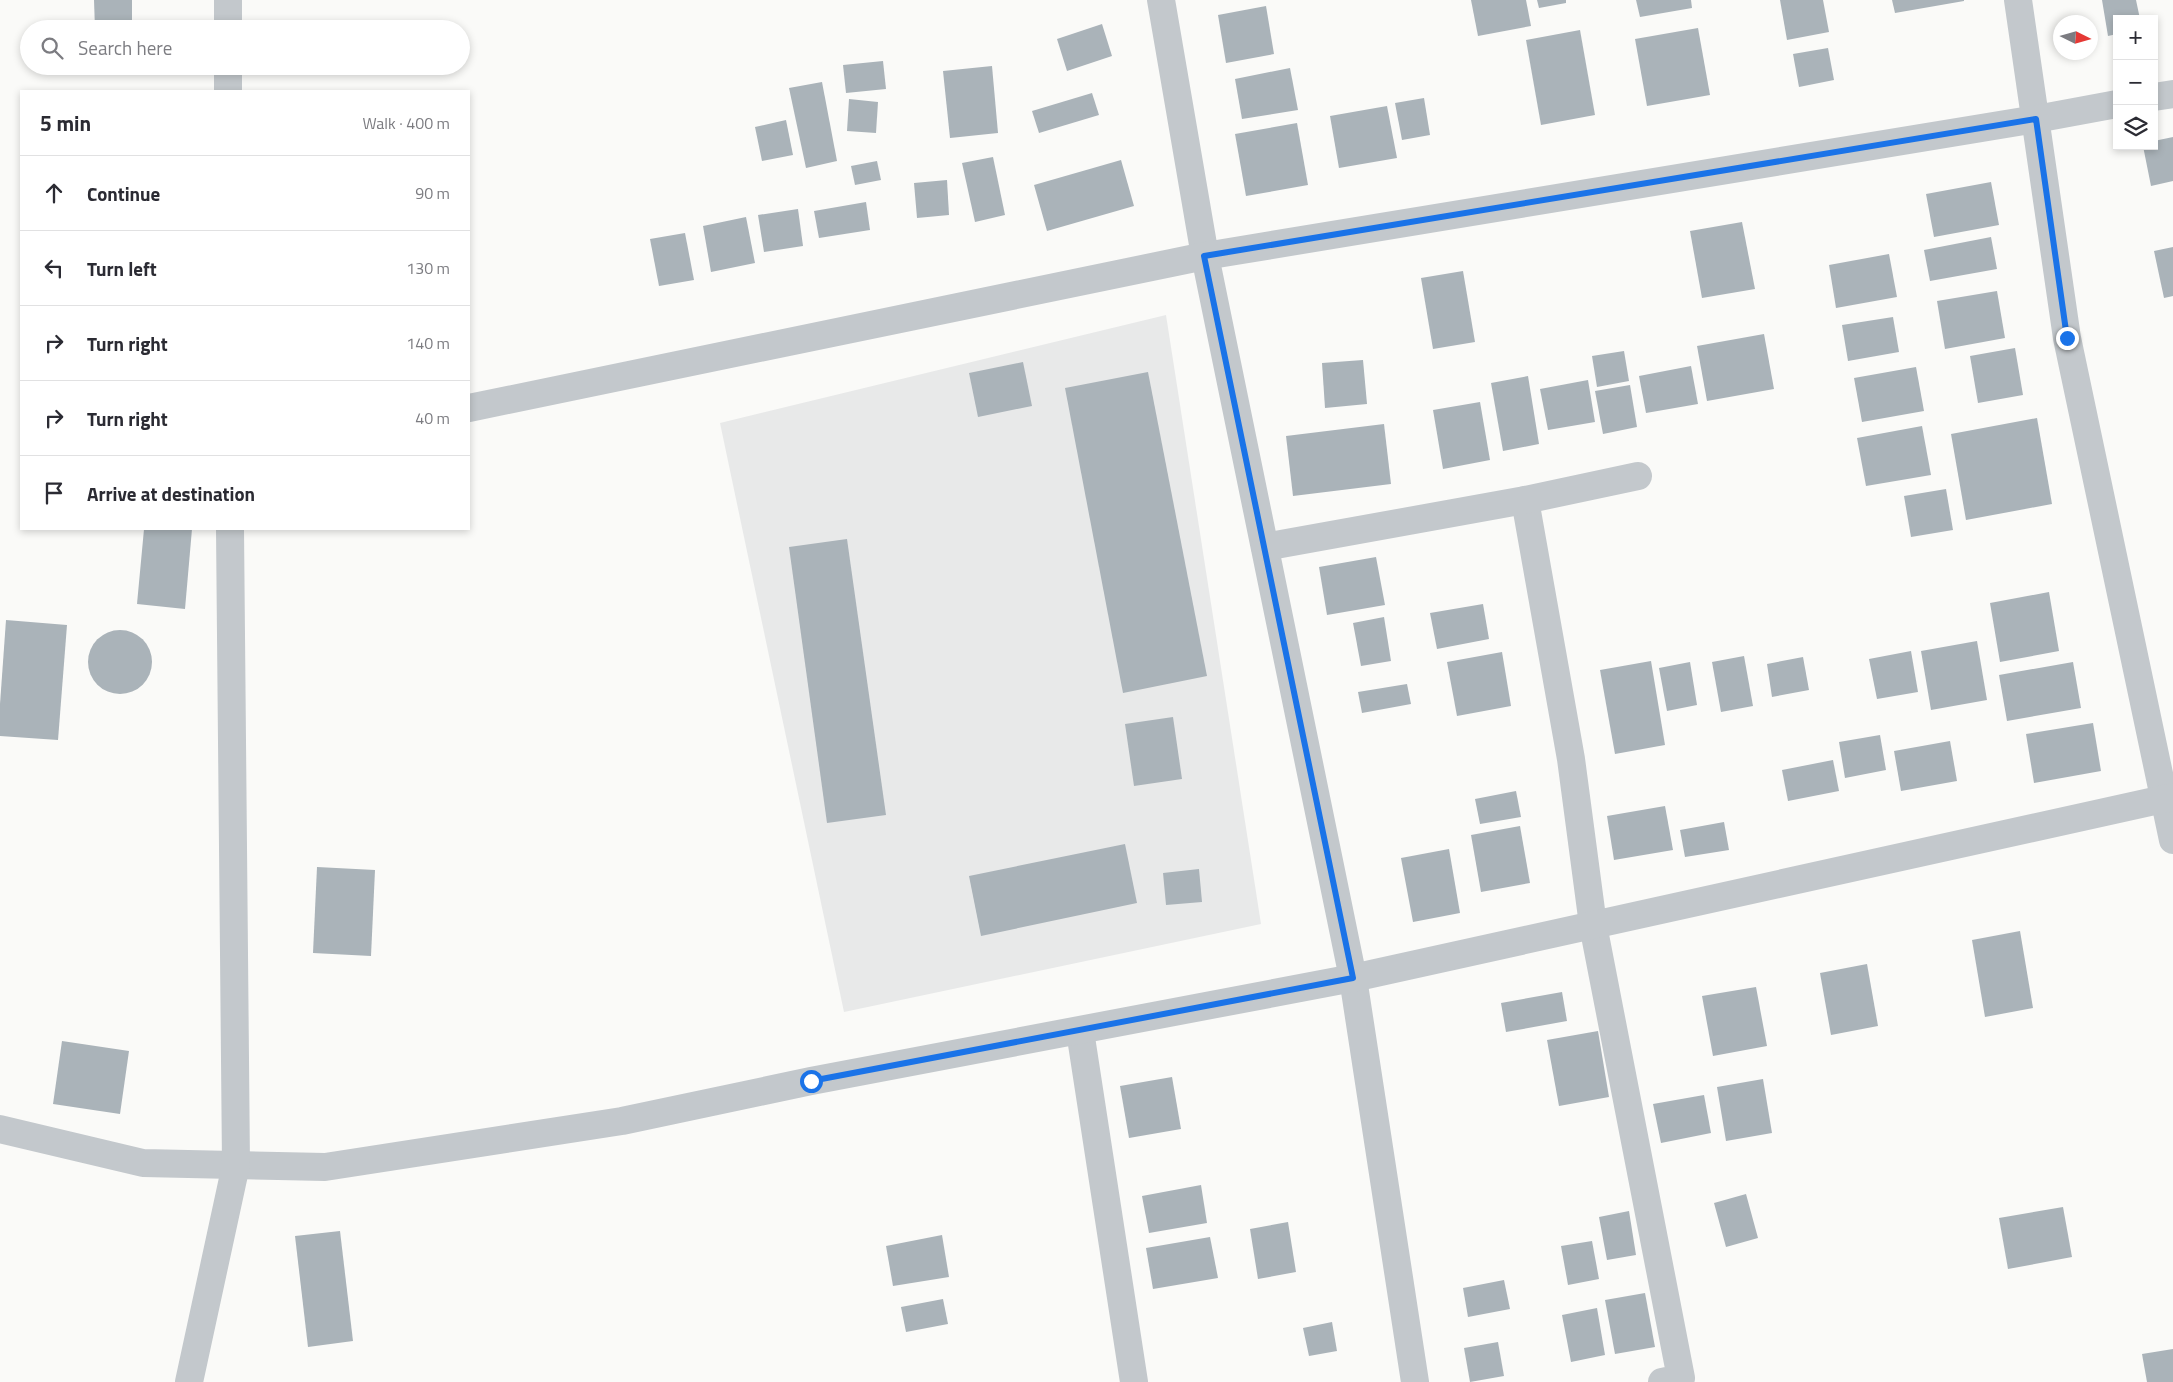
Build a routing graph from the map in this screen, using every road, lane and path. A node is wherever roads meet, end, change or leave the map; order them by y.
1 (228, 0) edge
2 (1161, 0) edge
3 (2018, 0) edge
4 (228, 20) edge
5 (228, 75) edge
6 (228, 90) edge
7 (2173, 94) edge
8 (2158, 96) edge
9 (2113, 105) edge
10 (2036, 119) junction
11 (1204, 256) junction
12 (470, 408) edge
13 (1638, 476) dead end
14 (1525, 500) junction
15 (230, 530) edge
16 (1265, 547) junction
17 (2169, 798) edge
18 (2173, 840) edge
19 (1593, 925) junction
20 (1353, 978) junction
21 (1080, 1031) junction
22 (0, 1129) edge
23 (236, 1165) junction
24 (190, 1382) edge
25 (1134, 1382) edge
26 (1416, 1382) edge
27 (1662, 1382) edge

1 - 4 street
2 - 11 street
3 - 10 street
5 - 6 street
7 - 8 street
9 - 10 street
10 - 11 street
10 - 17 street
11 - 12 street
11 - 16 street
13 - 14 street
14 - 16 street
14 - 19 street
15 - 23 street
16 - 20 street
17 - 18 street
17 - 19 street
19 - 20 street
19 - 27 street
20 - 21 street
20 - 26 street
21 - 23 street
21 - 25 street
22 - 23 street
23 - 24 street

